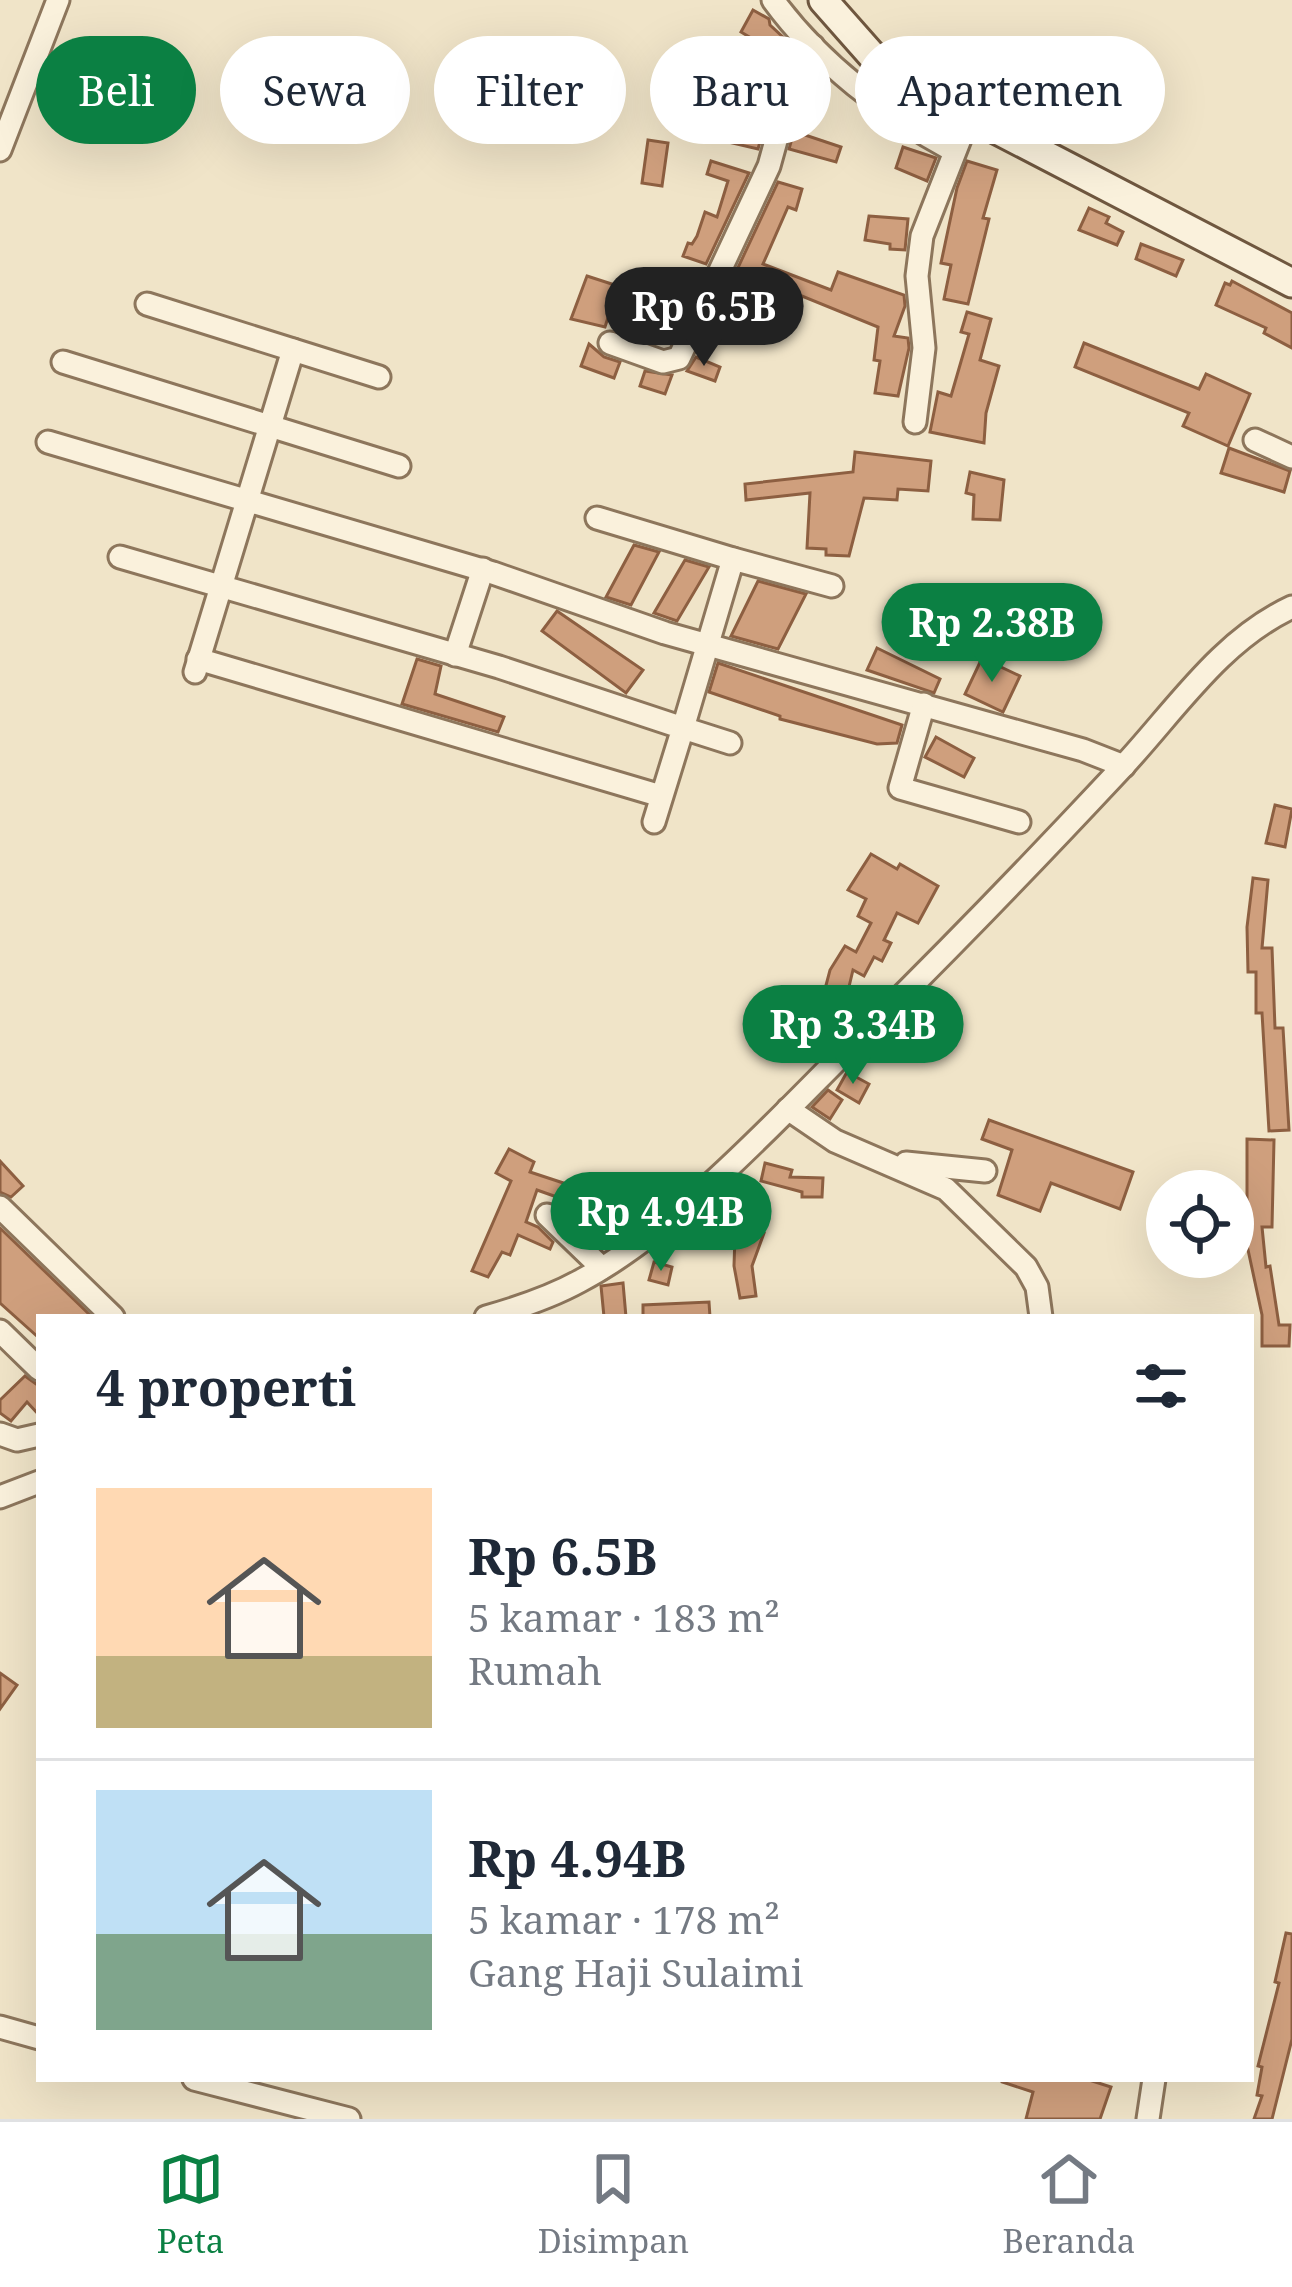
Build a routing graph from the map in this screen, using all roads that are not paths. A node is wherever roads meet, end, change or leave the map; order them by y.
1 (58, 0) edge
2 (773, 0) edge
3 (823, 0) edge
4 (804, 36) edge
5 (855, 38) edge
6 (775, 144) edge
7 (957, 144) edge
8 (981, 144) edge
9 (0, 151) edge
10 (1292, 283) edge
11 (147, 304) dead end
12 (610, 343) dead end
13 (293, 350) junction
14 (62, 362) dead end
15 (379, 377) dead end
16 (915, 422) dead end
17 (269, 426) junction
18 (1256, 440) dead end
19 (48, 442) dead end
20 (1292, 457) edge
21 (399, 466) dead end
22 (248, 501) junction
23 (597, 518) dead end
24 (120, 557) dead end
25 (733, 560) junction
26 (483, 569) junction
27 (832, 586) dead end
28 (220, 589) junction
29 (1292, 607) edge
30 (707, 644) junction
31 (454, 655) junction
32 (924, 704) junction
33 (683, 728) junction
34 (730, 743) dead end
35 (1124, 766) junction
36 (661, 796) junction
37 (654, 822) dead end
38 (1019, 822) dead end
39 (788, 1109) junction
40 (887, 1162) junction
41 (985, 1171) dead end
42 (0, 1207) edge
43 (547, 1215) dead end
44 (602, 1268) junction
45 (110, 1314) edge
46 (496, 1314) edge
47 (1041, 1314) edge
48 (0, 1331) edge
49 (36, 1366) edge
50 (0, 1434) edge
51 (36, 1436) edge
52 (36, 1483) edge
53 (0, 1497) edge
54 (0, 2027) edge
55 (36, 2037) edge
56 (206, 2082) edge
57 (1154, 2082) edge
58 (349, 2119) edge
59 (1148, 2119) edge

1 - 9 street
2 - 4 street
3 - 5 street
6 - 12 street
7 - 16 street
8 - 10 street
11 - 13 street
13 - 15 street
13 - 17 street
14 - 17 street
17 - 21 street
17 - 22 street
18 - 20 street
19 - 22 street
22 - 26 street
22 - 28 street
23 - 25 street
24 - 28 street
25 - 27 street
25 - 30 street
26 - 30 street
26 - 31 street
28 - 31 street
28 - 36 street
29 - 35 street
30 - 32 street
30 - 33 street
31 - 33 street
32 - 35 street
32 - 38 street
33 - 34 street
33 - 36 street
35 - 39 street
36 - 37 street
39 - 40 street
39 - 44 street
40 - 41 street
40 - 47 street
42 - 45 street
43 - 44 street
44 - 46 street
48 - 49 street
50 - 51 street
52 - 53 street
54 - 55 street
56 - 58 street
57 - 59 street

